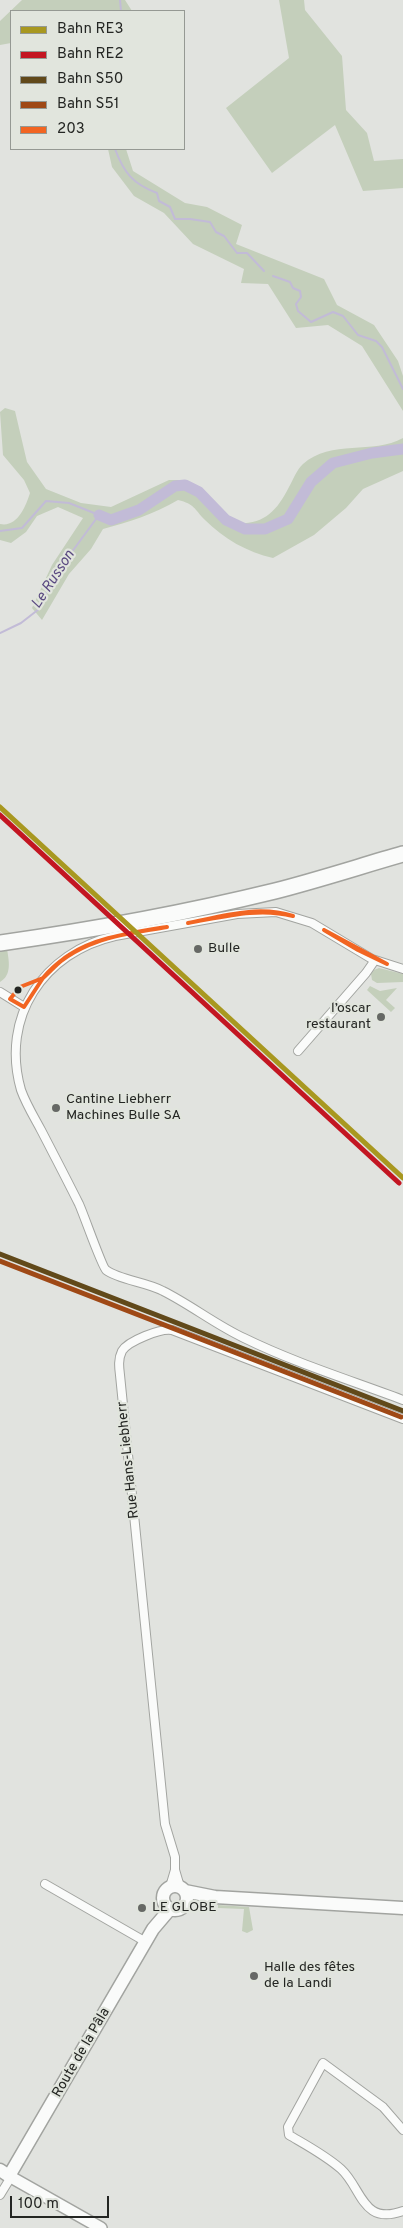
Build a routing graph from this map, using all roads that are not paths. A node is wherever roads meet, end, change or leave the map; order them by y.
1 (403, 845) edge
2 (403, 854) edge
3 (403, 860) edge
4 (296, 885) junction
5 (0, 934) edge
6 (0, 943) edge
7 (375, 960) junction
8 (403, 969) edge
9 (0, 992) edge
10 (24, 1007) junction
11 (298, 1051) dead end
12 (403, 1400) edge
13 (403, 1418) edge
14 (45, 1884) dead end
15 (181, 1892) junction
16 (167, 1906) junction
17 (403, 1908) edge
18 (146, 1942) junction
19 (403, 2130) edge
20 (7, 2174) edge
21 (0, 2195) edge
22 (403, 2211) edge
23 (101, 2228) edge

1 - 5 highway
2 - 4 highway
3 - 4 highway
4 - 6 highway
7 - 8 street
7 - 10 street
7 - 11 street
9 - 10 street
10 - 12 street
13 - 15 street, Rue Hans-Liebherr
14 - 18 street
15 - 16 main road, Route de la Pâla
15 - 16 main road, Route de la Pâla
15 - 17 main road
16 - 18 main road, Route de la Pâla
18 - 20 main road, Route de la Pâla
19 - 22 street
20 - 21 street
20 - 23 main road

